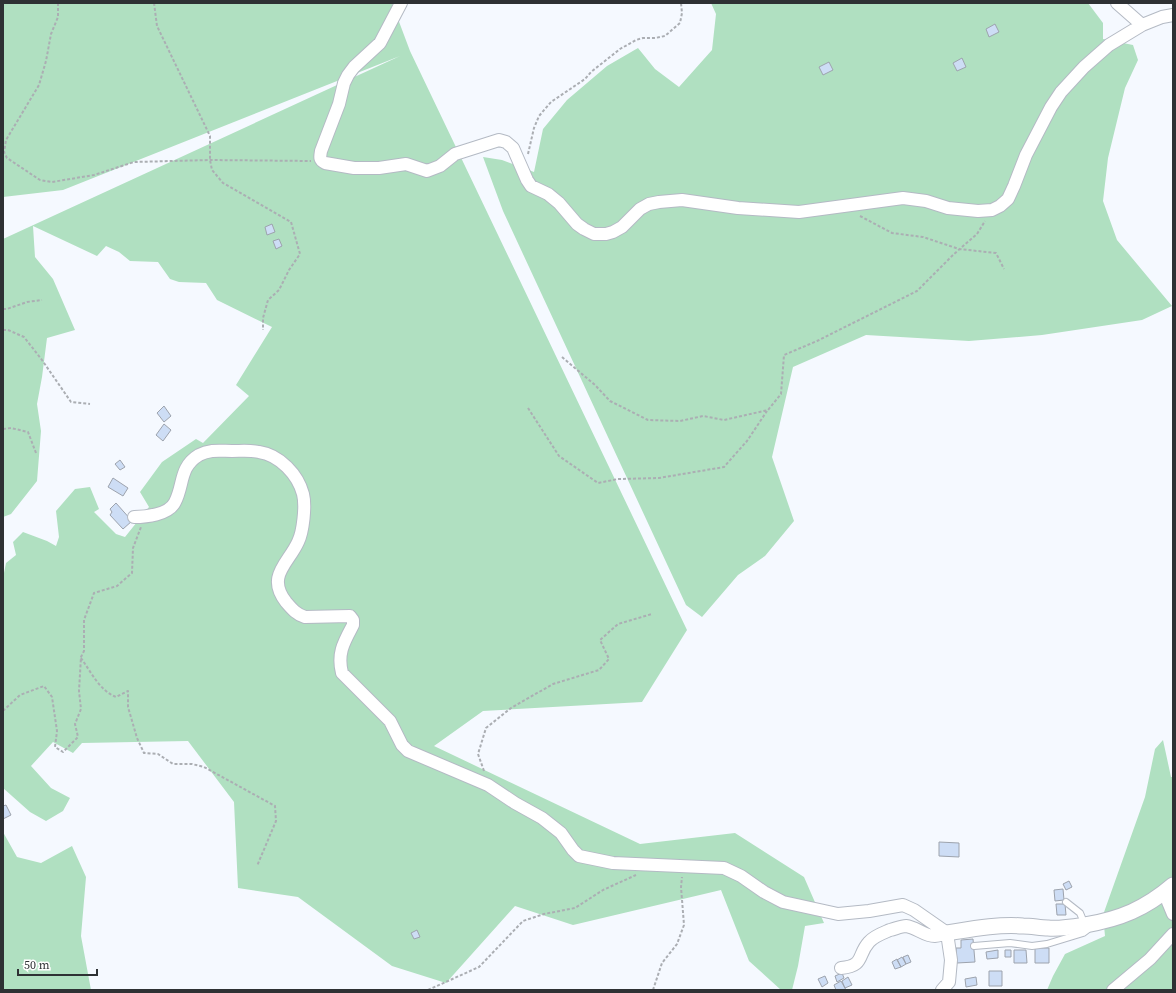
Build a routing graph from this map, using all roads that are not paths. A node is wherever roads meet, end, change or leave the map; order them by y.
1 (401, 3) edge
2 (1117, 3) edge
3 (1173, 15) edge
4 (1142, 25) junction
5 (140, 517) road end
6 (1172, 887) edge
7 (1066, 902) dead end
8 (1173, 914) edge
9 (1090, 924) junction
10 (947, 933) junction
11 (1173, 934) edge
12 (974, 946) dead end
13 (841, 968) dead end
14 (942, 990) edge
15 (1113, 990) edge

1 - 4 street
2 - 4 street
3 - 4 street
5 - 10 street
6 - 8 street
6 - 9 street
7 - 9 lane
9 - 10 street
9 - 12 lane
10 - 13 street
10 - 14 street
11 - 15 street

